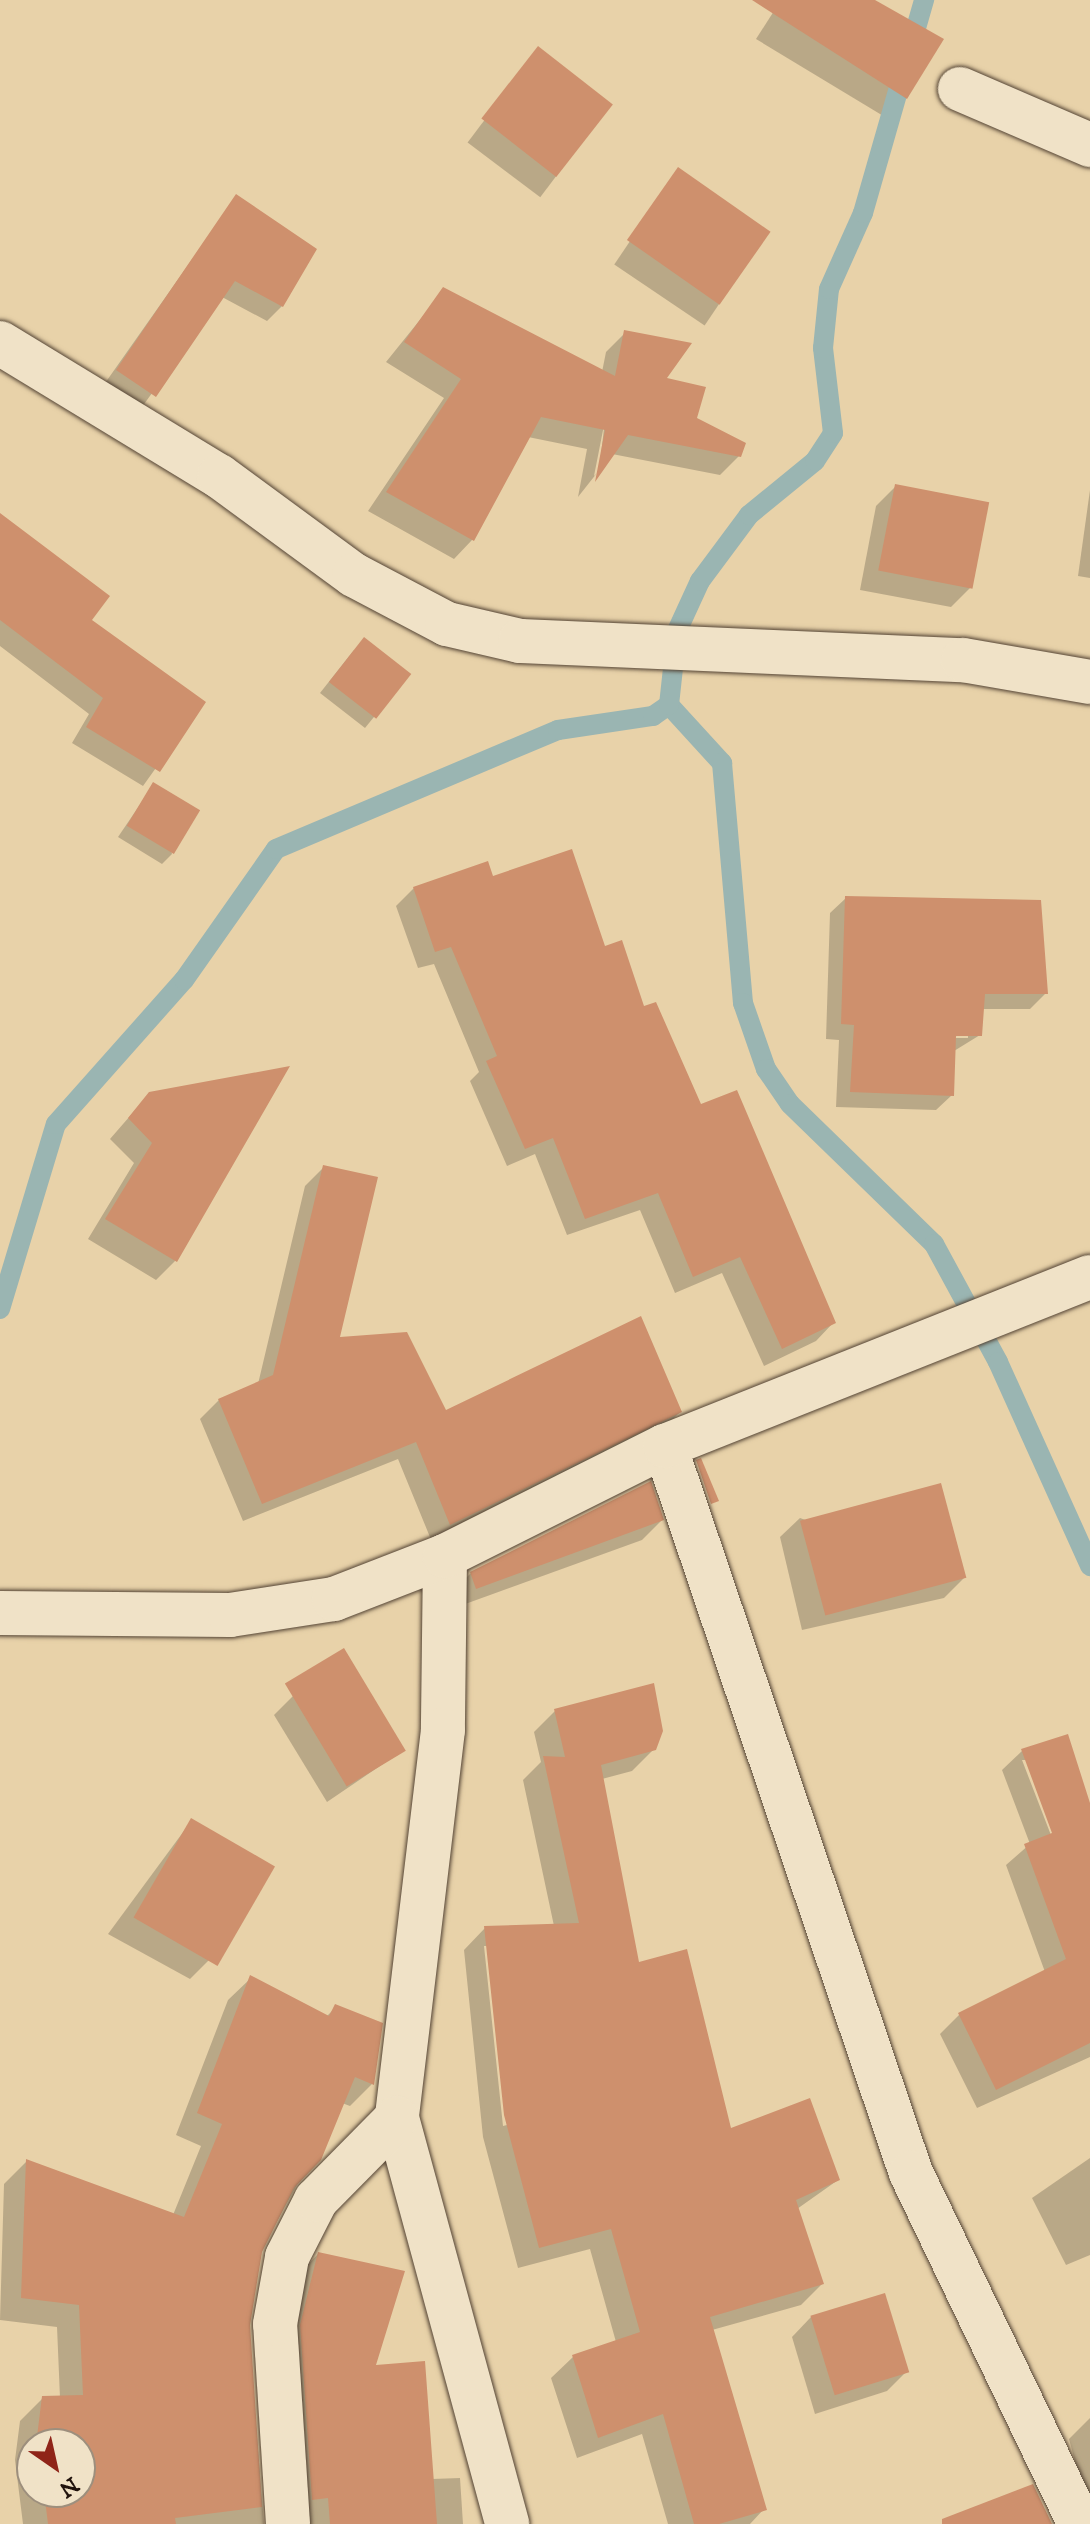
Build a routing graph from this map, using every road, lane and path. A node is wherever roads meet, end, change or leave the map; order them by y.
1 (960, 89) dead end
2 (1090, 145) edge
3 (0, 343) edge
4 (1090, 682) edge
5 (1090, 1277) edge
6 (665, 1446) junction
7 (445, 1556) junction
8 (0, 1613) edge
9 (397, 2118) junction
10 (288, 2524) edge
11 (507, 2524) edge
12 (1080, 2524) edge

1 - 2 street
3 - 4 street
5 - 6 street
6 - 7 street
6 - 12 street
7 - 8 street
7 - 9 street
9 - 10 street
9 - 11 street

